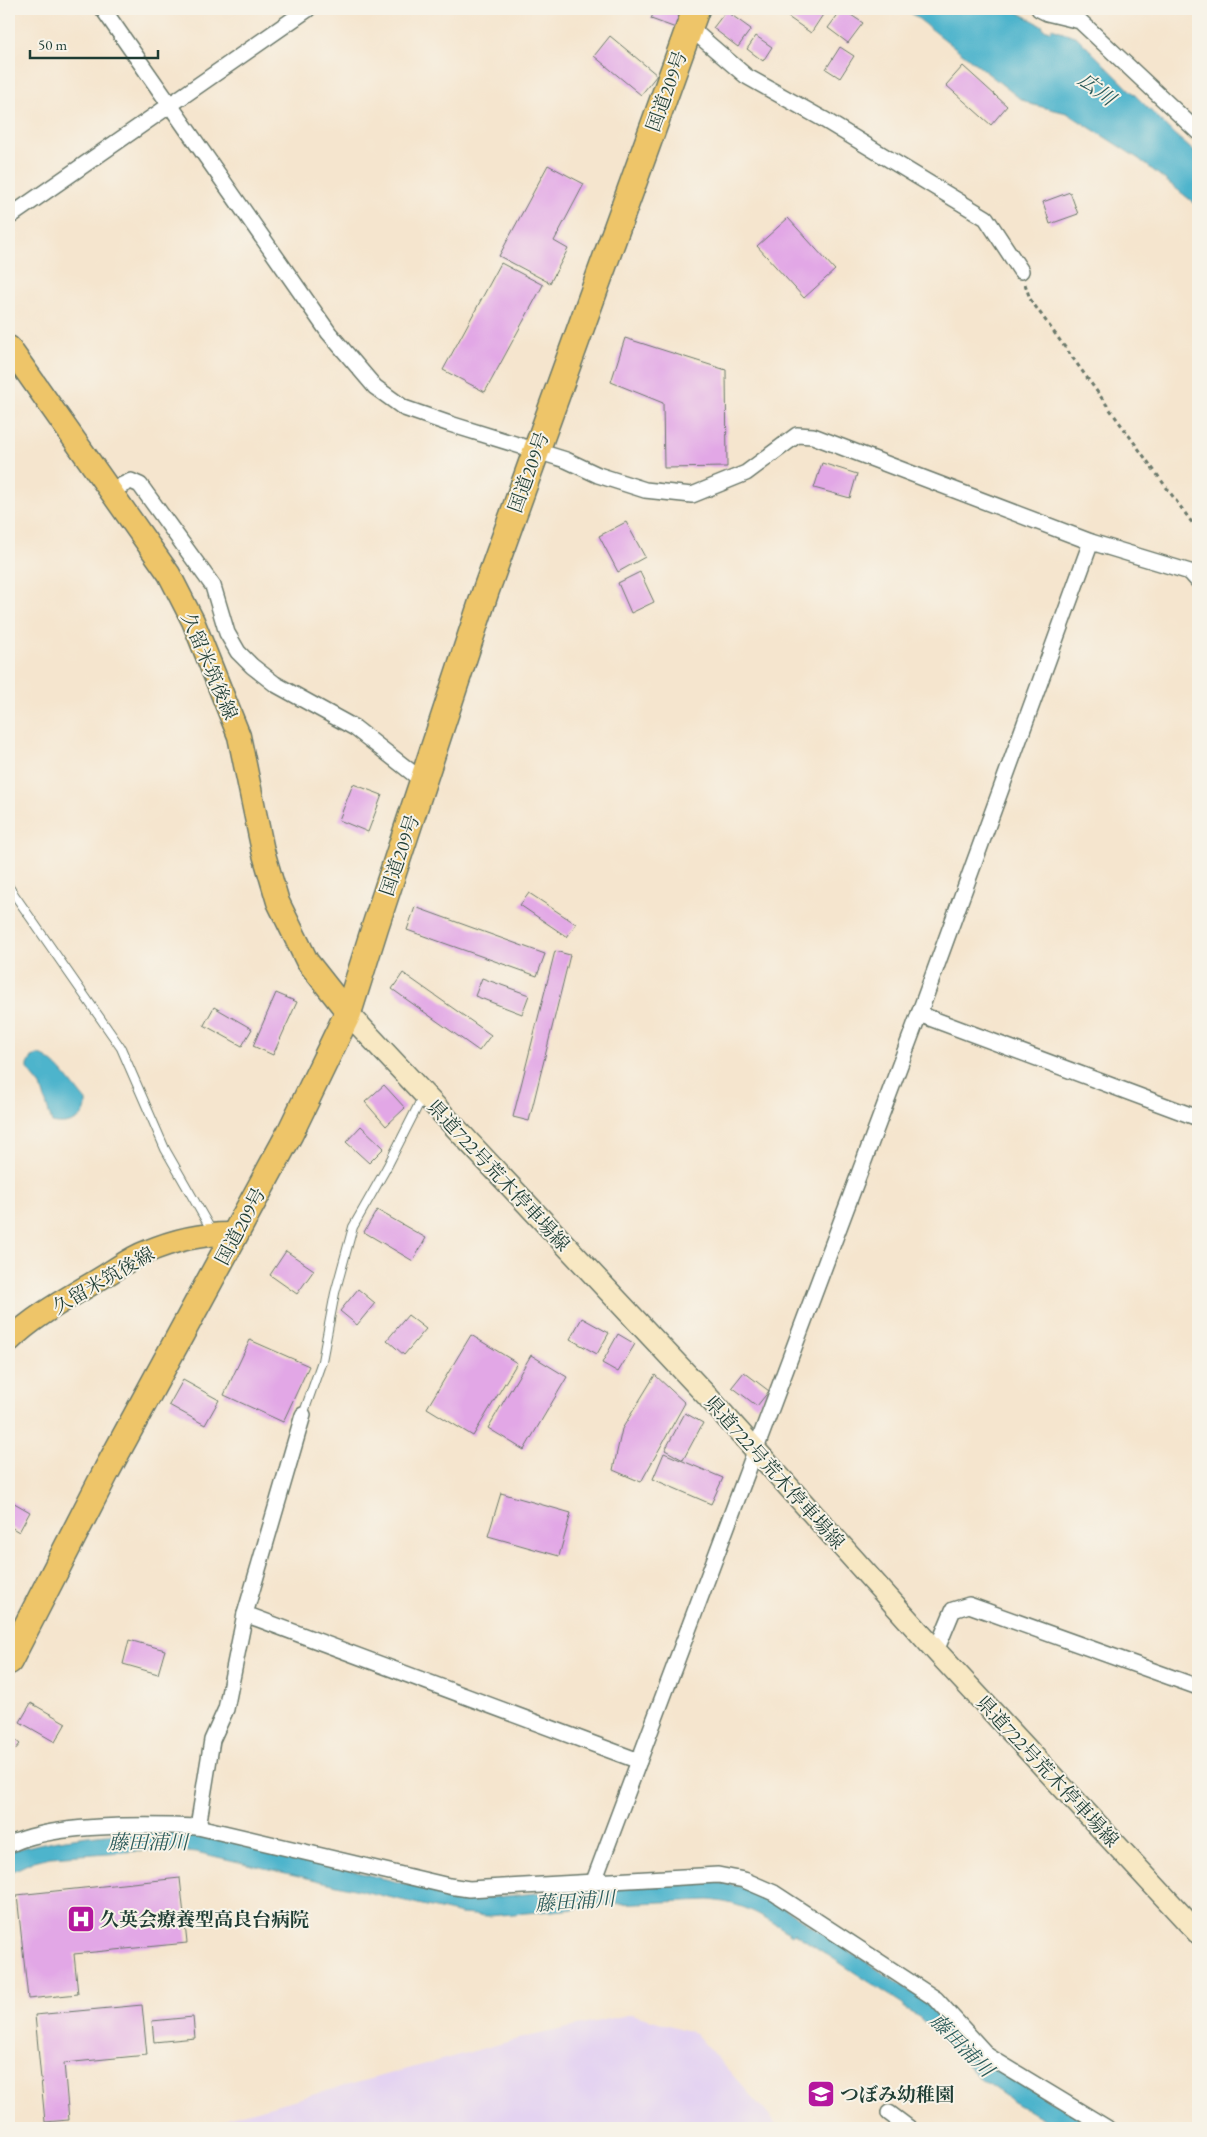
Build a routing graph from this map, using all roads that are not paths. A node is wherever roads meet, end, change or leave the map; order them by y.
1 (103, 9) edge
2 (308, 9) edge
3 (1039, 9) edge
4 (692, 18) edge
5 (170, 103) junction
6 (1198, 132) edge
7 (9, 217) edge
8 (1021, 271) road end
9 (9, 347) edge
10 (536, 450) junction
11 (110, 491) junction
12 (1091, 542) junction
13 (1198, 581) edge
14 (424, 782) junction
15 (9, 887) edge
16 (348, 1013) junction
17 (920, 1014) junction
18 (424, 1095) junction
19 (1198, 1118) edge
20 (224, 1234) junction
21 (9, 1341) edge
22 (303, 1415) joint
23 (757, 1451) junction
24 (245, 1614) junction
25 (936, 1650) junction
26 (9, 1661) edge
27 (1198, 1687) edge
28 (640, 1761) junction
29 (198, 1827) junction
30 (9, 1845) edge
31 (594, 1881) junction
32 (1198, 1933) edge
33 (889, 2113) dead end
34 (909, 2128) edge
35 (1107, 2128) edge

1 - 5 street
2 - 5 street
3 - 6 street
4 - 8 street
4 - 10 highway, 国道209号
5 - 7 street
5 - 10 street
9 - 11 main road, 久留米筑後線
10 - 12 street
10 - 14 highway, 国道209号
11 - 14 street
11 - 16 main road, 久留米筑後線
12 - 13 street
12 - 17 street
14 - 16 highway, 国道209号
15 - 20 lane
16 - 18 main road, 県道722号荒木停車場線
16 - 20 highway, 国道209号
17 - 19 street
17 - 23 street
18 - 22 lane
18 - 23 main road, 県道722号荒木停車場線
20 - 21 main road, 久留米筑後線
20 - 26 highway, 国道209号
22 - 24 street
23 - 25 main road, 県道722号荒木停車場線
23 - 28 street
24 - 28 street
24 - 29 street
25 - 27 street
25 - 32 main road, 県道722号荒木停車場線
28 - 31 street
29 - 30 street
29 - 31 street
31 - 35 street
33 - 34 street

